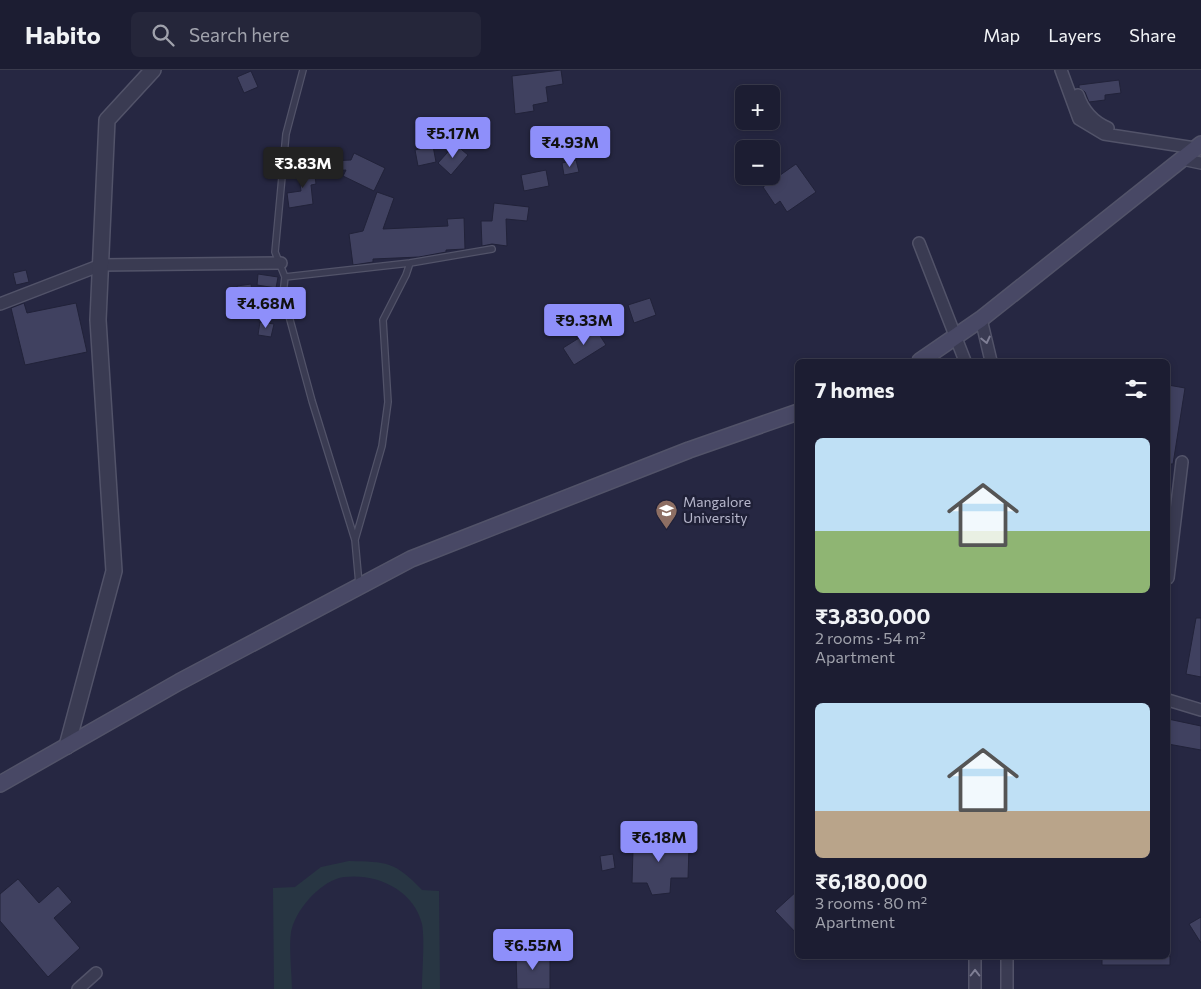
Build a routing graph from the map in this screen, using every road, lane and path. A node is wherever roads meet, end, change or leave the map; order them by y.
1 (153, 70) edge
2 (303, 70) edge
3 (1061, 70) edge
4 (1069, 70) edge
5 (1198, 146) edge
6 (1182, 159) junction
7 (1201, 163) edge
8 (919, 243) dead end
9 (492, 249) dead end
10 (410, 262) junction
11 (281, 263) junction
12 (101, 265) junction
13 (285, 277) junction
14 (0, 304) edge
15 (981, 319) junction
16 (956, 337) junction
17 (923, 359) edge
18 (964, 359) edge
19 (991, 359) edge
20 (795, 413) edge
21 (1182, 462) dead end
22 (356, 540) junction
23 (1170, 561) edge
24 (360, 586) junction
25 (1170, 701) edge
26 (1201, 710) edge
27 (67, 746) junction
28 (0, 784) edge
29 (975, 959) edge
30 (1007, 959) edge
31 (96, 972) dead end
32 (78, 989) edge
33 (975, 989) edge
34 (1007, 989) edge

1 - 12 street
2 - 11 lane
3 - 5 street
4 - 5 street
5 - 6 main road
6 - 7 street
6 - 15 main road
8 - 16 street
9 - 10 lane
10 - 13 lane
10 - 22 lane
11 - 12 street
11 - 13 lane
12 - 14 street
12 - 27 street
13 - 22 lane
15 - 16 main road
15 -> 19 street
16 - 17 main road
16 - 18 street
20 - 24 main road
21 - 23 street
22 - 24 lane
24 - 27 main road
25 - 26 street
27 - 28 main road
33 -> 29 street
30 - 34 street
31 - 32 street

